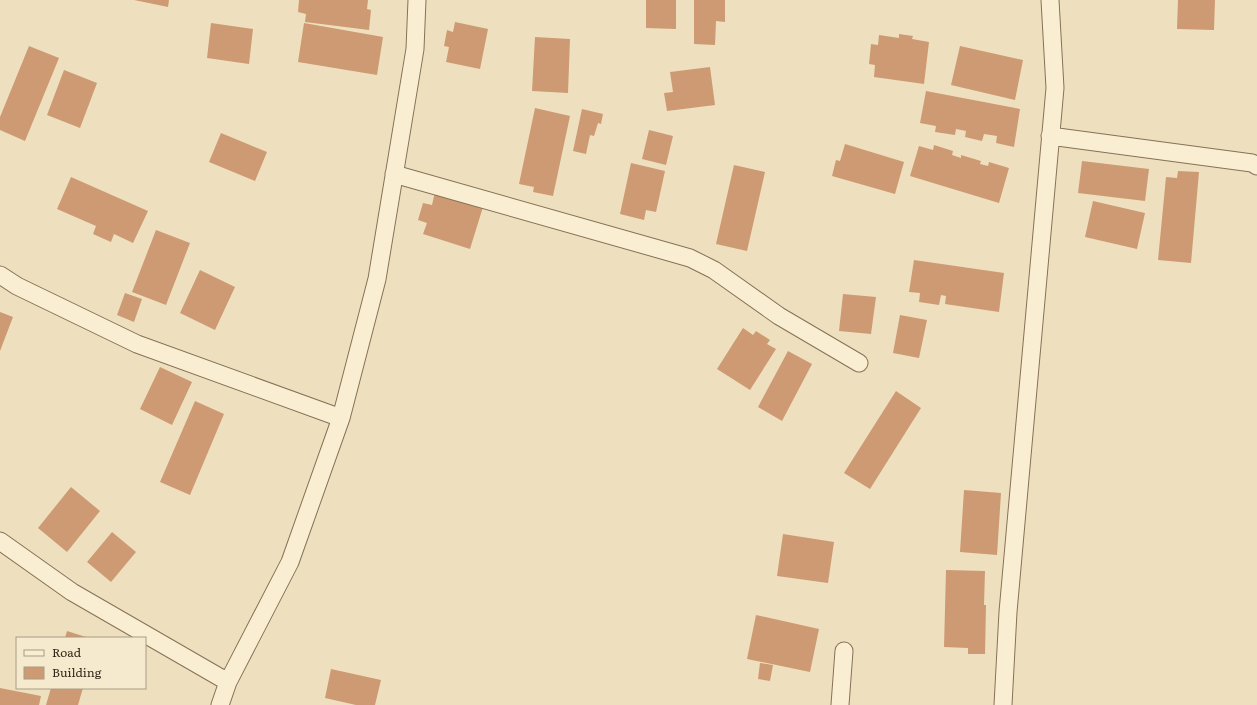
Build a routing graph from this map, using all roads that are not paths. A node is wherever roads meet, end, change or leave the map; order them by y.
1 (418, 0) edge
2 (1050, 0) edge
3 (1050, 136) junction
4 (1257, 166) edge
5 (394, 174) junction
6 (0, 275) edge
7 (859, 364) dead end
8 (341, 418) junction
9 (0, 541) edge
10 (844, 651) dead end
11 (228, 682) junction
12 (220, 705) edge
13 (840, 705) edge
14 (1003, 705) edge

1 - 5 street
2 - 3 street
3 - 4 street
3 - 14 street
5 - 7 street
5 - 8 street
6 - 8 street
8 - 11 street
9 - 11 street
10 - 13 street
11 - 12 street

